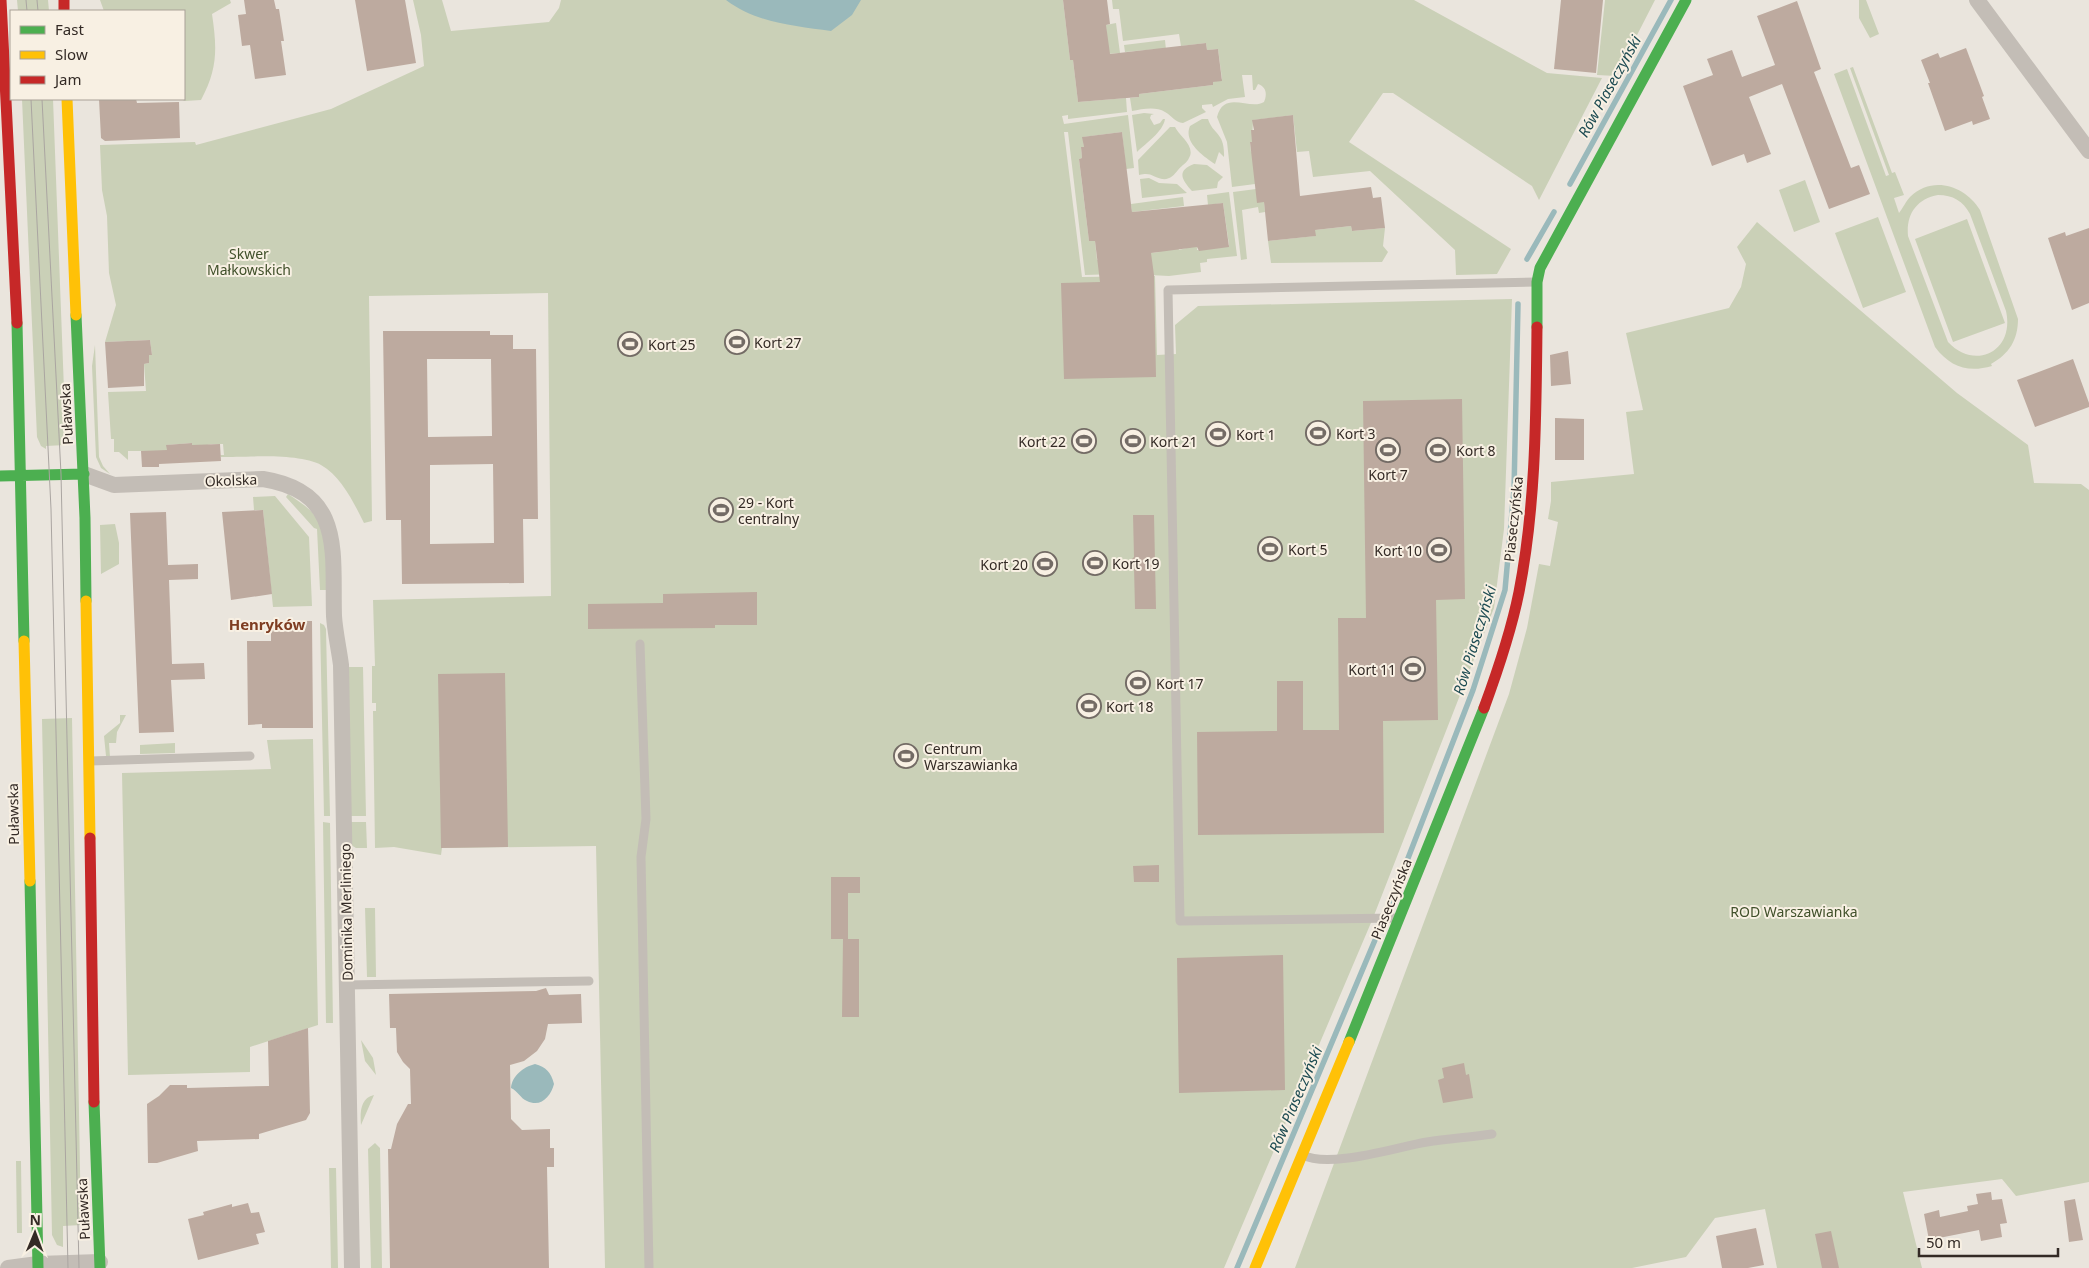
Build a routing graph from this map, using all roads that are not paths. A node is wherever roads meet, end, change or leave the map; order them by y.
1 (2, 0) edge
2 (1686, 0) edge
3 (1977, 0) edge
4 (67, 100) edge
5 (2089, 151) edge
6 (0, 184) edge
7 (13, 203) junction
8 (1537, 282) junction
9 (21, 474) junction
10 (84, 474) junction
11 (0, 476) edge
12 (334, 557) joint
13 (640, 644) dead end
14 (250, 756) dead end
15 (89, 761) junction
16 (1400, 918) junction
17 (590, 981) dead end
18 (347, 985) junction
19 (1492, 1134) dead end
20 (1302, 1155) junction
21 (100, 1265) edge
22 (38, 1266) edge
23 (8, 1268) edge
24 (352, 1268) edge
25 (649, 1268) edge
26 (1255, 1268) edge

1 - 7 main road, Puławska
2 - 8 main road, Piaseczyńska
3 - 5 street
4 - 10 main road, Puławska
6 - 7 street
7 - 9 main road, Puławska
8 - 16 main road, Piaseczyńska
8 - 16 lane
9 - 10 main road
9 - 11 main road
9 - 22 main road, Puławska
10 - 12 street, Okolska
10 - 15 main road, Puławska
12 - 18 street, Dominika Merliniego
13 - 25 lane
14 - 15 lane
15 - 21 main road, Puławska
16 - 20 main road, Piaseczyńska
17 - 18 lane
18 - 24 street, Dominika Merliniego
19 - 20 lane
20 - 26 main road, Piaseczyńska
21 - 22 street
22 - 23 street

